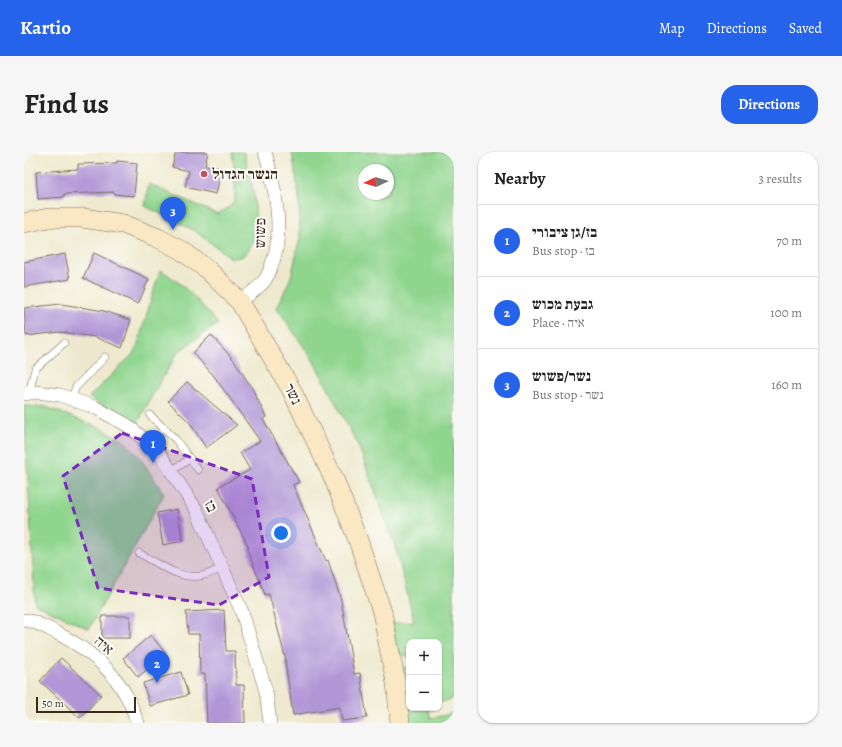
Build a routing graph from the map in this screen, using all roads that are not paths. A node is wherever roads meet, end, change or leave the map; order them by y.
1 (265, 152) edge
2 (24, 223) edge
3 (240, 302) junction
4 (64, 343) dead end
5 (105, 357) dead end
6 (27, 394) edge
7 (71, 399) junction
8 (150, 415) dead end
9 (190, 459) junction
10 (198, 470) dead end
11 (171, 471) junction
12 (139, 553) dead end
13 (222, 568) junction
14 (24, 620) edge
15 (138, 723) edge
16 (270, 723) edge
17 (400, 723) edge

1 - 3 street, פשוש
2 - 3 street, נשר
3 - 17 street, נשר
4 - 6 lane
5 - 7 lane
6 - 7 street, בז
7 - 11 street, בז
8 - 9 lane
9 - 10 lane
9 - 11 lane
11 - 13 street, בז
12 - 13 lane
13 - 16 street, בז
14 - 15 street, איה

